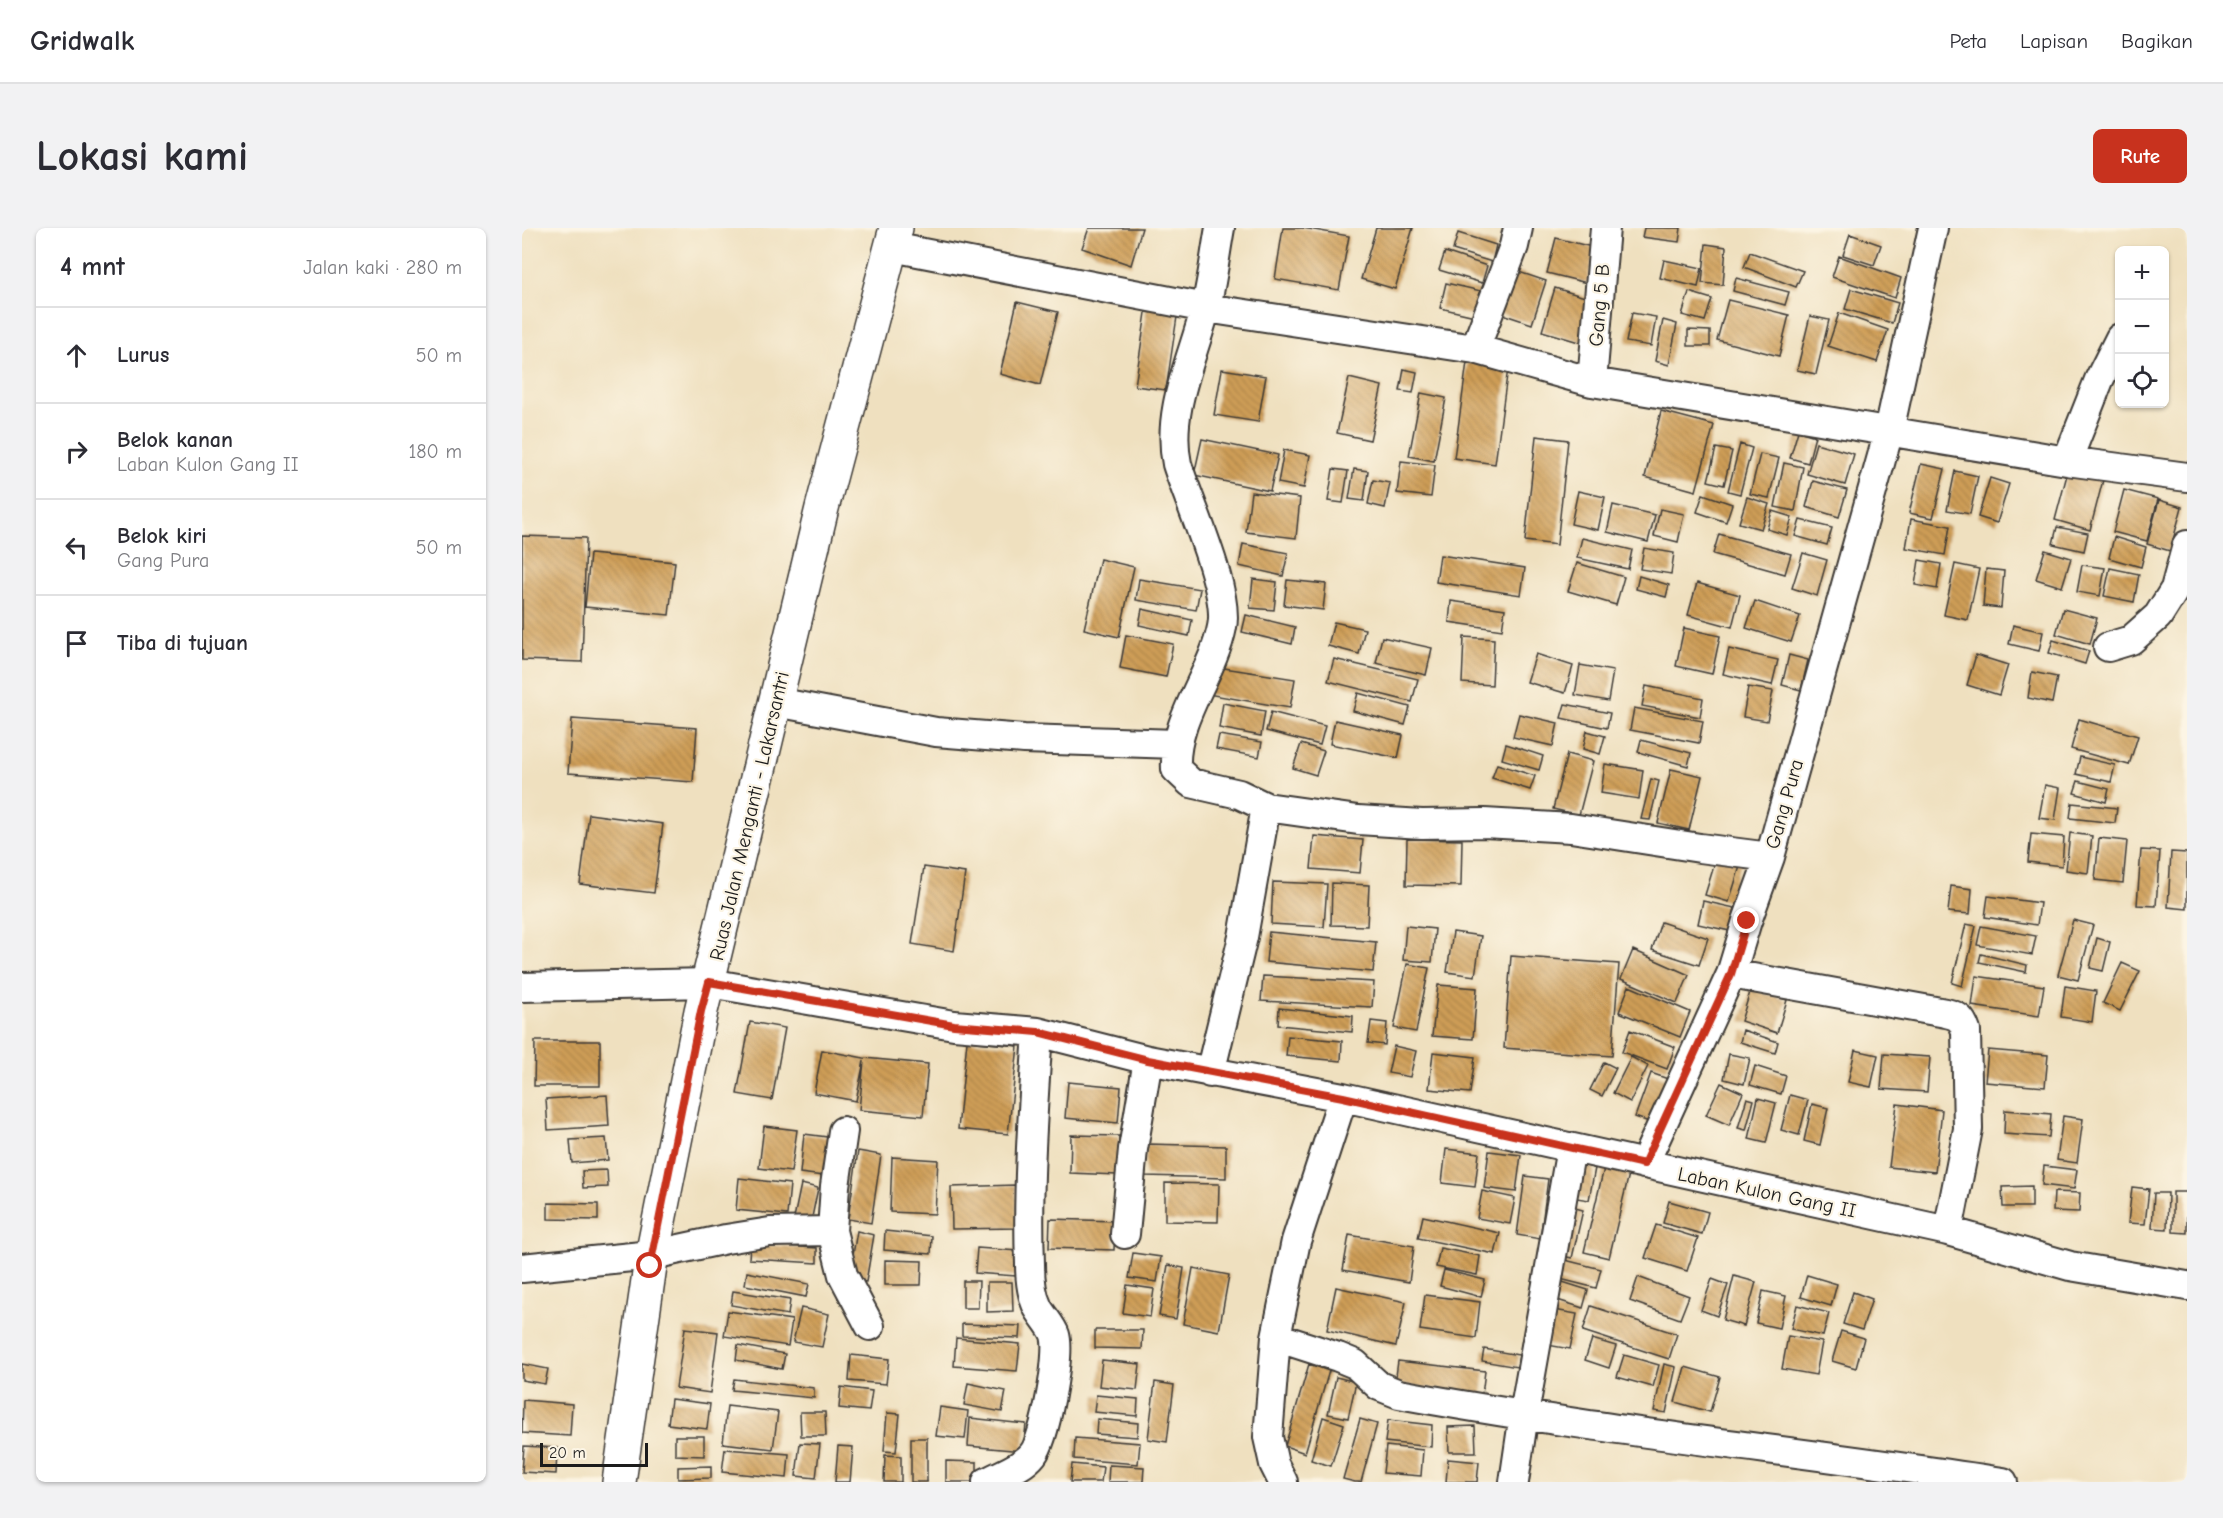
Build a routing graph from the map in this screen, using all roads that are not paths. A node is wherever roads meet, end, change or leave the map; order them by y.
1 (1220, 228) edge
2 (1518, 228) edge
3 (1605, 228) edge
4 (1933, 228) edge
5 (894, 238) edge
6 (1206, 308) junction
7 (2115, 348) edge
8 (1475, 349) junction
9 (1592, 382) junction
10 (1889, 431) junction
11 (2067, 461) junction
12 (2187, 477) edge
13 (2187, 545) edge
14 (2108, 647) dead end
15 (776, 702) junction
16 (1177, 744) junction
17 (1266, 807) junction
18 (1770, 856) junction
19 (1731, 974) junction
20 (709, 982) junction
21 (522, 987) edge
22 (1038, 1032) junction
23 (1148, 1060) junction
24 (1210, 1073) junction
25 (1343, 1097) junction
26 (843, 1131) dead end
27 (1571, 1148) junction
28 (1644, 1164) junction
29 (832, 1231) junction
30 (1948, 1231) junction
31 (1125, 1234) dead end
32 (652, 1255) junction
33 (522, 1268) edge
34 (2187, 1286) edge
35 (870, 1326) dead end
36 (1276, 1338) junction
37 (1524, 1414) junction
38 (619, 1482) edge
39 (987, 1482) edge
40 (1283, 1482) edge
41 (1514, 1482) edge
42 (2003, 1482) edge

1 - 6 street
2 - 8 street
3 - 9 street, Gang 5 B
4 - 10 street, Gang Pura
5 - 6 street
5 - 15 main road, Ruas Jalan Menganti - Lakarsantri
6 - 8 street
6 - 16 street
7 - 11 street
8 - 9 street
9 - 10 street
10 - 11 street
10 - 18 street, Gang Pura
11 - 12 street
13 - 14 street
15 - 16 street
15 - 20 main road, Ruas Jalan Menganti - Lakarsantri
16 - 17 street
17 - 18 street
17 - 24 street
18 - 19 street, Gang Pura
19 - 28 street, Gang Pura
19 - 30 street
20 - 21 street, Laban Kulon Gang II
20 - 22 street, Laban Kulon Gang II
20 - 32 main road, Ruas Jalan Menganti - Lakarsantri
22 - 23 street, Laban Kulon Gang II
22 - 39 street
23 - 24 street, Laban Kulon Gang II
23 - 31 street
24 - 25 street, Laban Kulon Gang II
25 - 27 street, Laban Kulon Gang II
25 - 36 street
26 - 29 street
27 - 28 street, Laban Kulon Gang II
27 - 37 street
28 - 30 street, Laban Kulon Gang II
29 - 32 street
29 - 35 street
30 - 34 street, Laban Kulon Gang II
32 - 33 street
32 - 38 main road, Ruas Jalan Menganti - Lakarsantri
36 - 37 street
36 - 40 street
37 - 41 street
37 - 42 street

